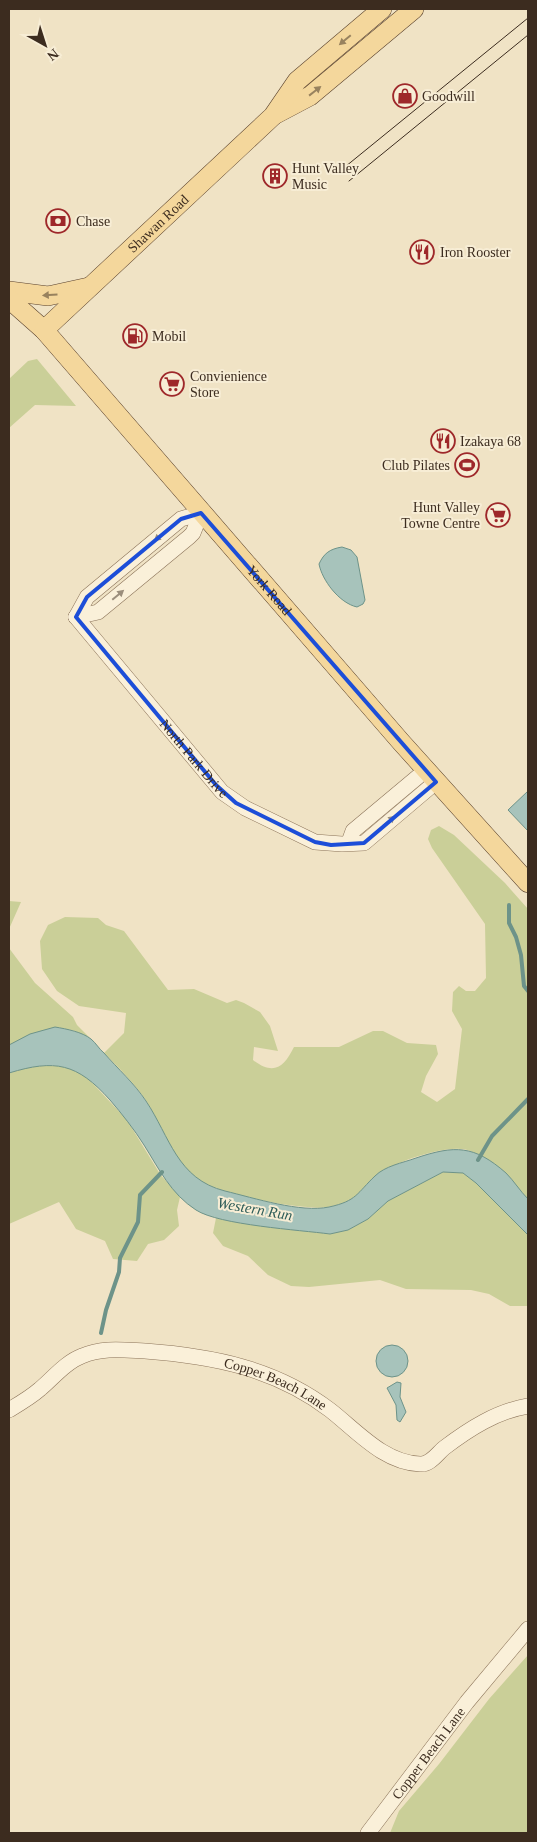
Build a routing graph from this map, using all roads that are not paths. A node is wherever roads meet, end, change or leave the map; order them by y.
1 (382, 9) edge
2 (414, 9) edge
3 (273, 116) junction
4 (90, 287) junction
5 (9, 291) edge
6 (9, 299) edge
7 (44, 330) junction
8 (201, 513) junction
9 (431, 776) junction
10 (528, 883) edge
11 (528, 1406) edge
12 (9, 1410) edge
13 (528, 1629) edge
14 (368, 1833) edge

1 -> 3 main road, Shawan Road
3 -> 2 main road, Shawan Road
3 - 4 main road, Shawan Road
4 -> 5 main road
4 - 7 main road, Shawan Road
6 - 7 main road, York Road
7 - 8 main road, York Road
8 - 9 main road, York Road
8 - 9 street, North Park Drive
9 - 10 main road, York Road
11 - 12 street, Copper Beach Lane
13 - 14 street, Copper Beach Lane

